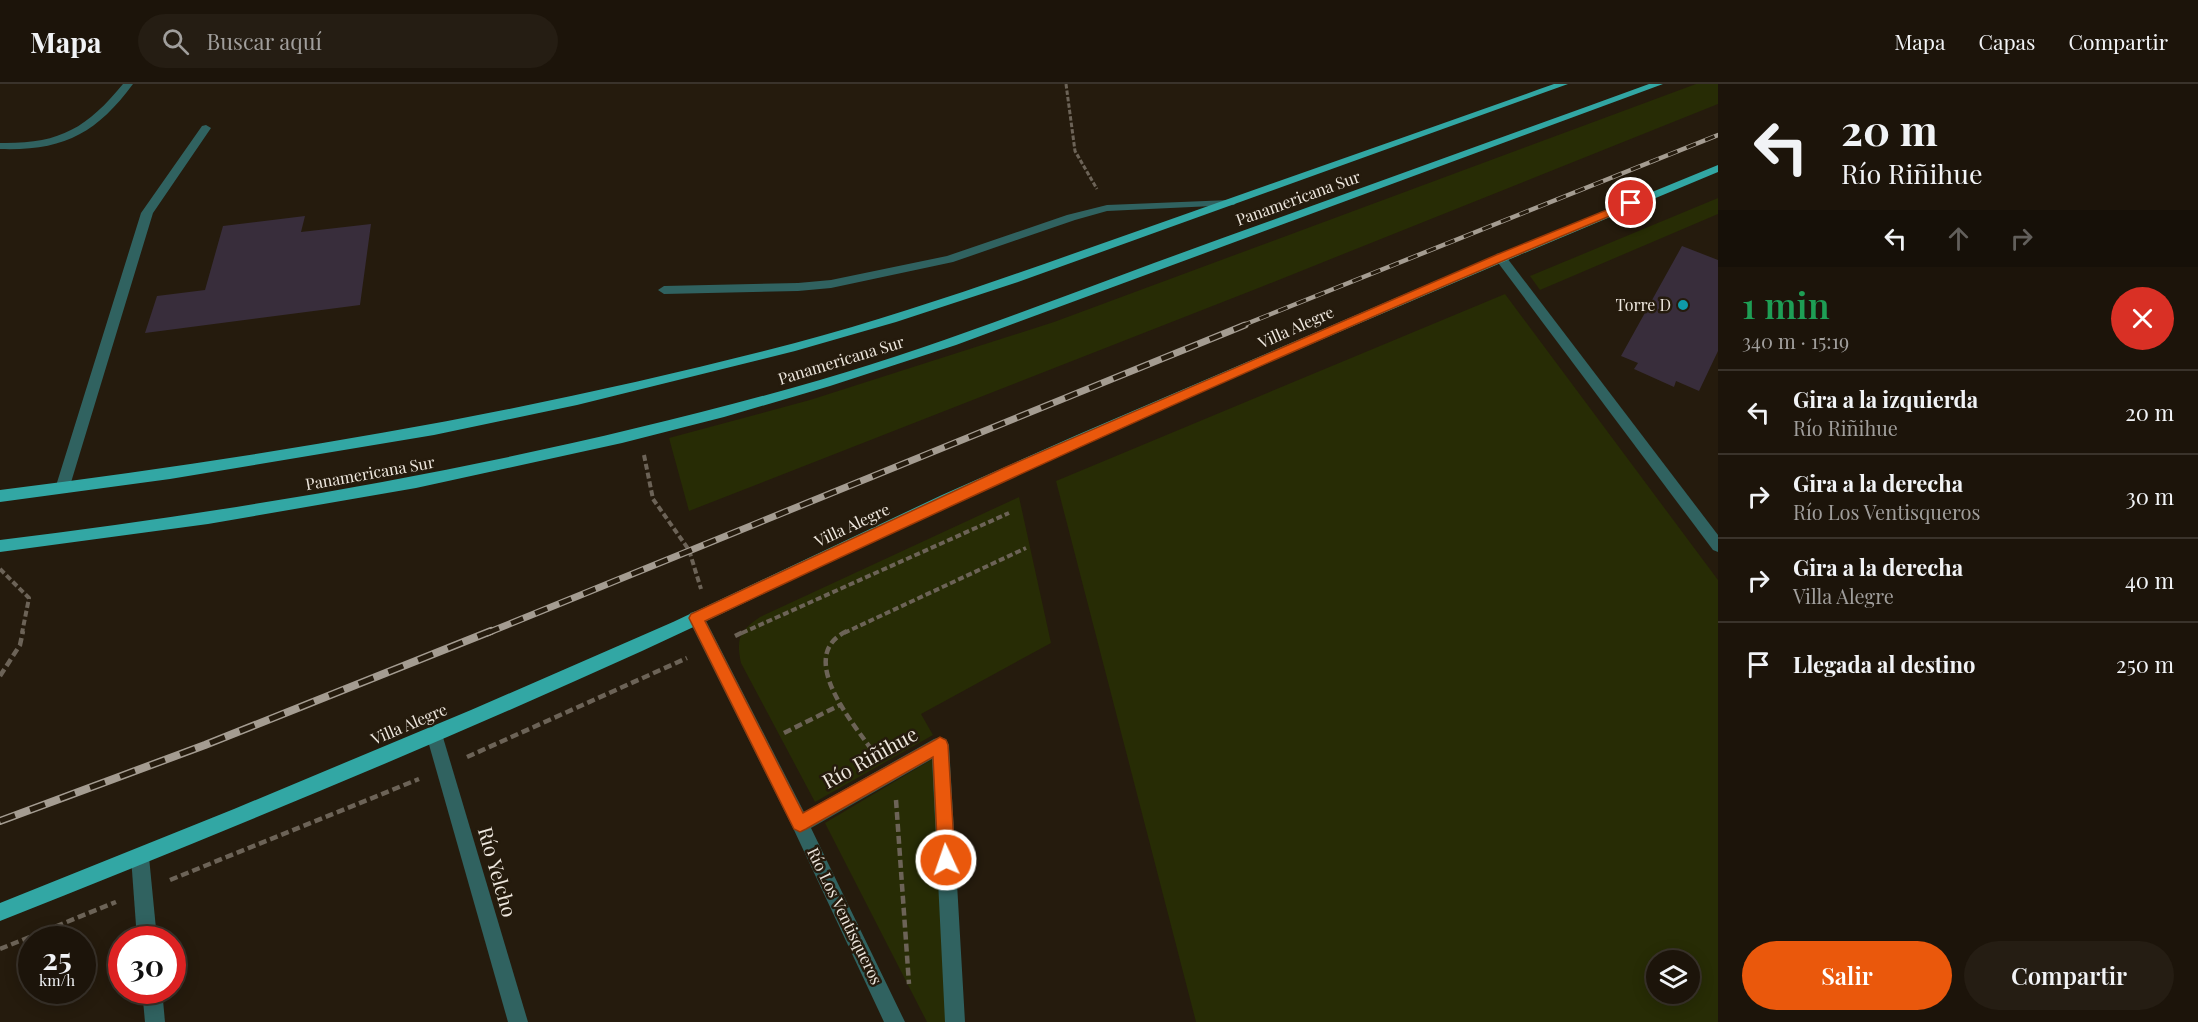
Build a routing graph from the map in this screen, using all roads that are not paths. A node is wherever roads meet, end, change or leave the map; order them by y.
1 (129, 84) edge
2 (1563, 84) edge
3 (1658, 84) edge
4 (206, 128) dead end
5 (0, 146) edge
6 (1718, 168) edge
7 (1230, 203) junction
8 (1500, 257) junction
9 (664, 290) dead end
10 (62, 489) junction
11 (0, 496) edge
12 (0, 546) edge
13 (1718, 546) edge
14 (702, 615) junction
15 (434, 734) junction
16 (800, 824) junction
17 (140, 856) junction
18 (0, 912) edge
19 (146, 926) edge
20 (153, 1004) edge
21 (155, 1022) edge
22 (518, 1022) edge
23 (895, 1022) edge
24 (955, 1022) edge

1 - 5 street
2 - 7 main road, Panamericana Sur
3 - 12 main road, Panamericana Sur
4 - 10 street
6 - 8 main road, Villa Alegre
7 - 9 street
7 - 10 main road, Panamericana Sur
8 - 13 street
8 - 14 main road, Villa Alegre
10 - 11 main road, Panamericana Sur
14 - 15 main road, Villa Alegre
14 - 16 street, Río Los Ventisqueros
15 - 17 main road, Villa Alegre
15 - 22 street, Río Yelcho
16 - 23 street, Río Los Ventisqueros
16 - 24 street, Río Riñihue
17 - 18 main road, Villa Alegre
17 - 19 street
20 - 21 street

